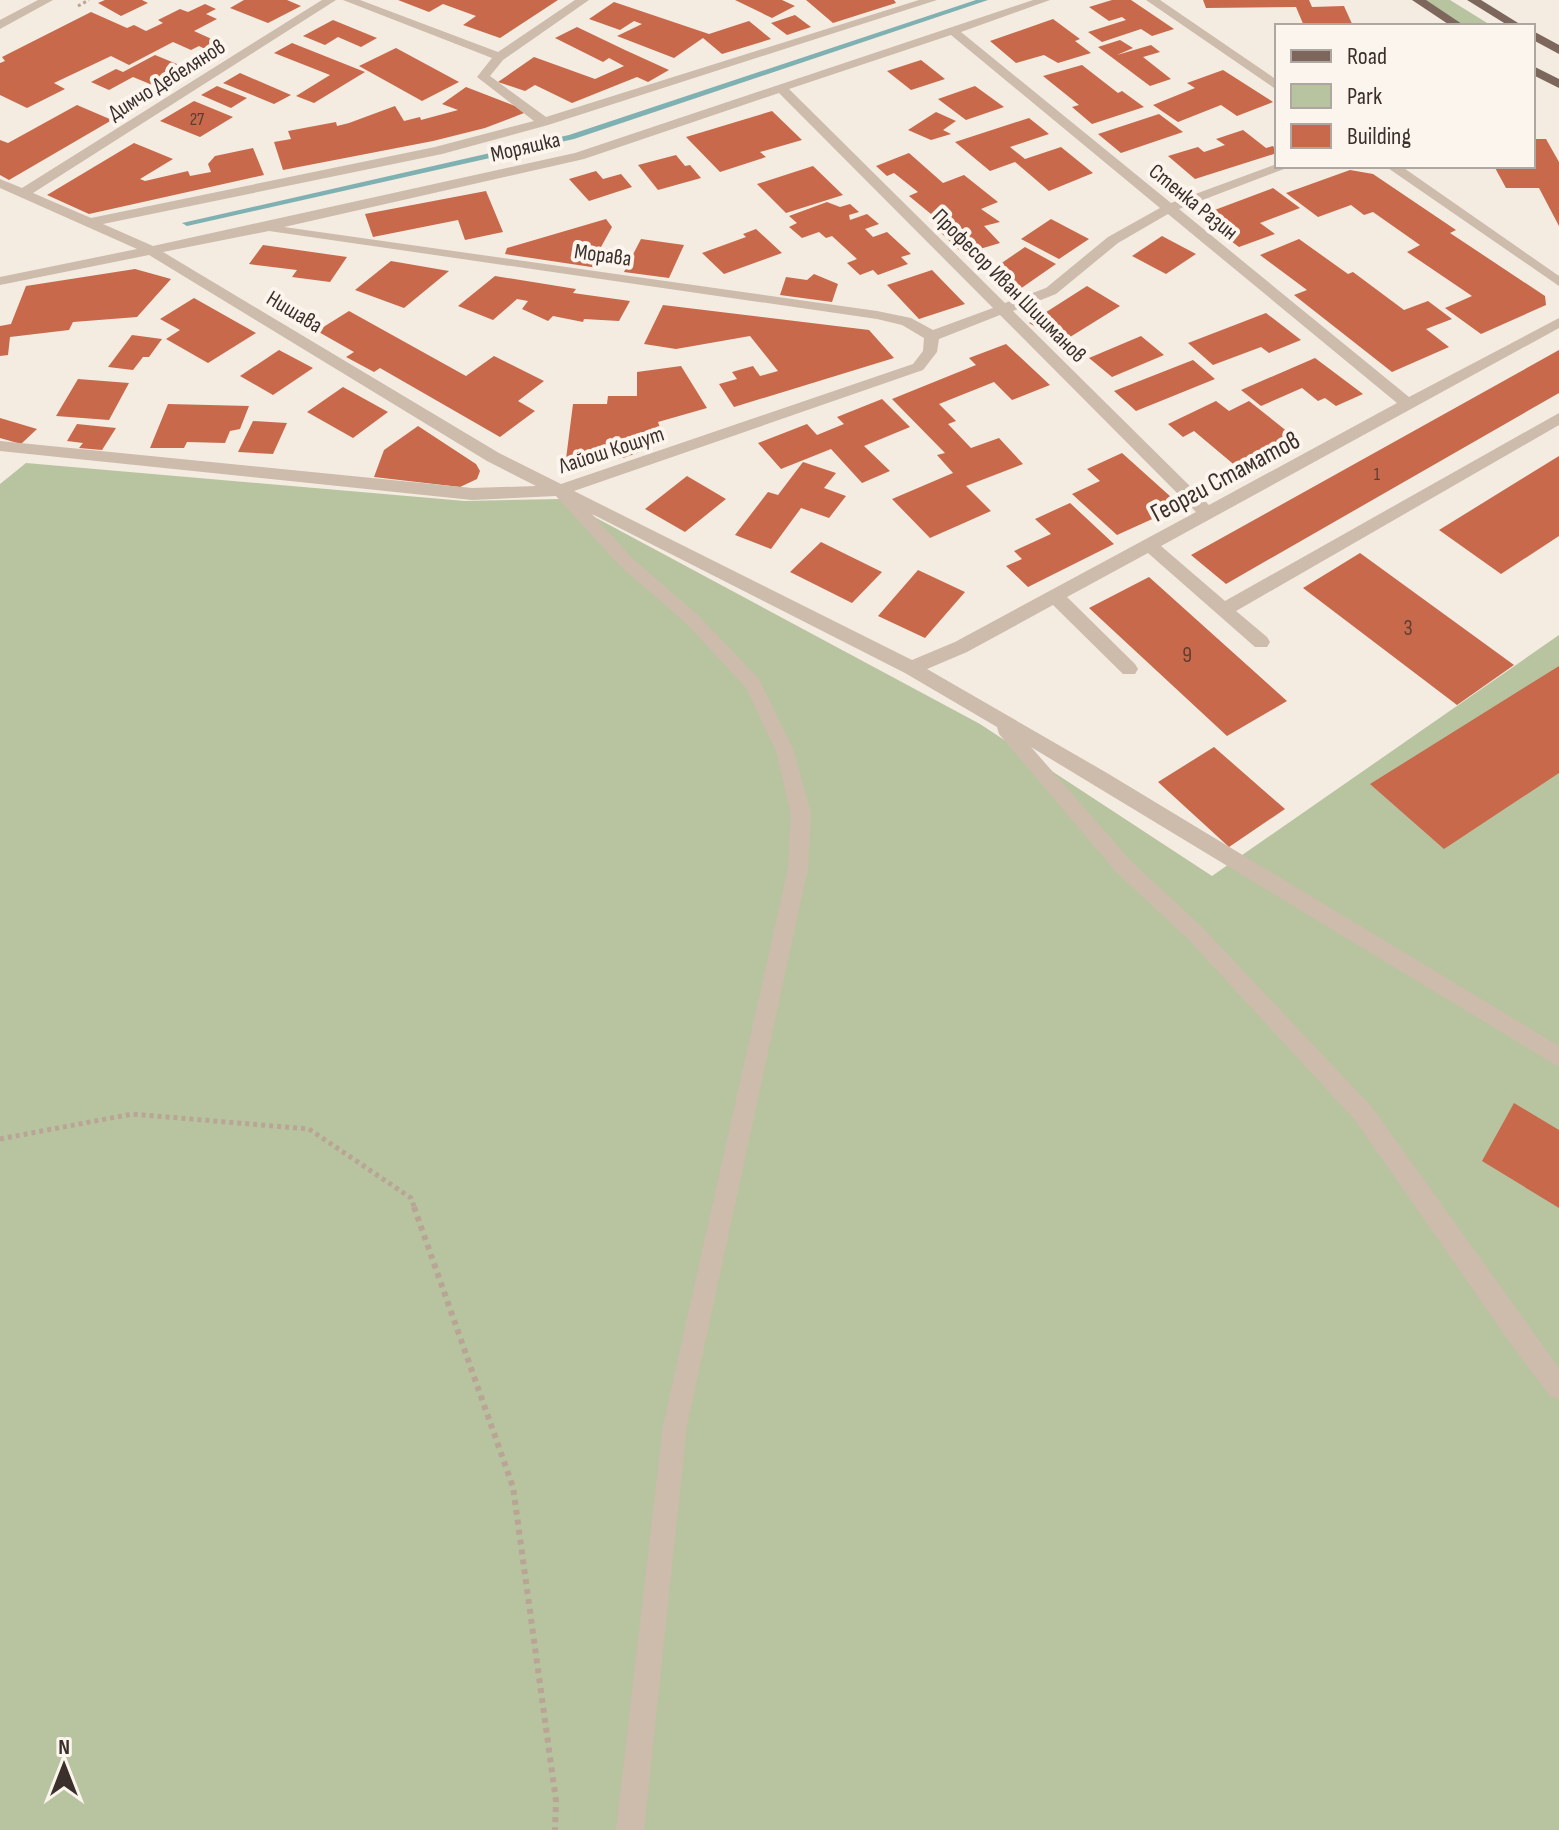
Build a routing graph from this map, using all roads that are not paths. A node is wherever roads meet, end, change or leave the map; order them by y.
1 (47, 0) edge
2 (330, 0) edge
3 (349, 0) edge
4 (583, 0) edge
5 (1044, 0) edge
6 (1152, 0) edge
7 (1418, 0) edge
8 (1473, 0) edge
9 (921, 1) edge
10 (1456, 24) edge
11 (1514, 24) edge
12 (0, 25) edge
13 (953, 31) junction
14 (1535, 36) edge
15 (1559, 50) edge
16 (499, 57) junction
17 (1535, 71) edge
18 (1559, 84) edge
19 (1275, 85) edge
20 (781, 88) junction
21 (544, 122) junction
22 (1279, 168) edge
23 (1395, 168) edge
24 (0, 183) edge
25 (23, 193) junction
26 (1169, 208) junction
27 (88, 223) junction
28 (263, 228) junction
29 (148, 249) junction
30 (0, 281) edge
31 (1559, 282) edge
32 (1003, 309) junction
33 (1559, 322) edge
34 (932, 336) junction
35 (1408, 404) junction
36 (1559, 418) edge
37 (0, 446) edge
38 (561, 490) junction
39 (1207, 513) junction
40 (1149, 545) junction
41 (1055, 596) junction
42 (1224, 610) junction
43 (1261, 642) dead end
44 (911, 668) junction
45 (1129, 669) dead end
46 (995, 717) junction
47 (1559, 1057) edge
48 (1559, 1387) edge
49 (630, 1830) edge

1 - 12 street
2 - 25 street, Димчо Дебелянов
3 - 16 street
4 - 16 street
5 - 13 street, Моряшка
6 - 19 street
7 - 10 main road
8 - 11 main road
9 - 21 street, Моряшка
13 - 20 street, Моряшка
13 - 26 street, Стенка Разин
14 - 15 main road
16 - 21 street
17 - 18 main road
20 - 28 street, Моряшка
20 - 32 street, Професор Иван Шишманов
21 - 27 street, Моряшка
22 - 26 street
23 - 31 street
24 - 25 street, Нишава
25 - 27 street, Нишава
26 - 32 street
26 - 35 street, Стенка Разин
27 - 29 street, Нишава
28 - 29 street, Моряшка
28 - 34 street, Морава
29 - 30 street, Моряшка
29 - 38 street, Нишава
32 - 34 street
32 - 39 street, Професор Иван Шишманов
33 - 35 street, Георги Стаматов
34 - 38 street, Лайош Кошут
35 - 39 street, Георги Стаматов
36 - 42 street
37 - 38 street, Лайош Кошут
38 - 44 street, Нишава
38 - 49 street
39 - 40 street, Георги Стаматов
40 - 41 street, Георги Стаматов
40 - 42 street
41 - 44 street, Георги Стаматов
41 - 45 street
42 - 43 street
44 - 46 street, Нишава
46 - 47 street, Нишава
46 - 48 street

